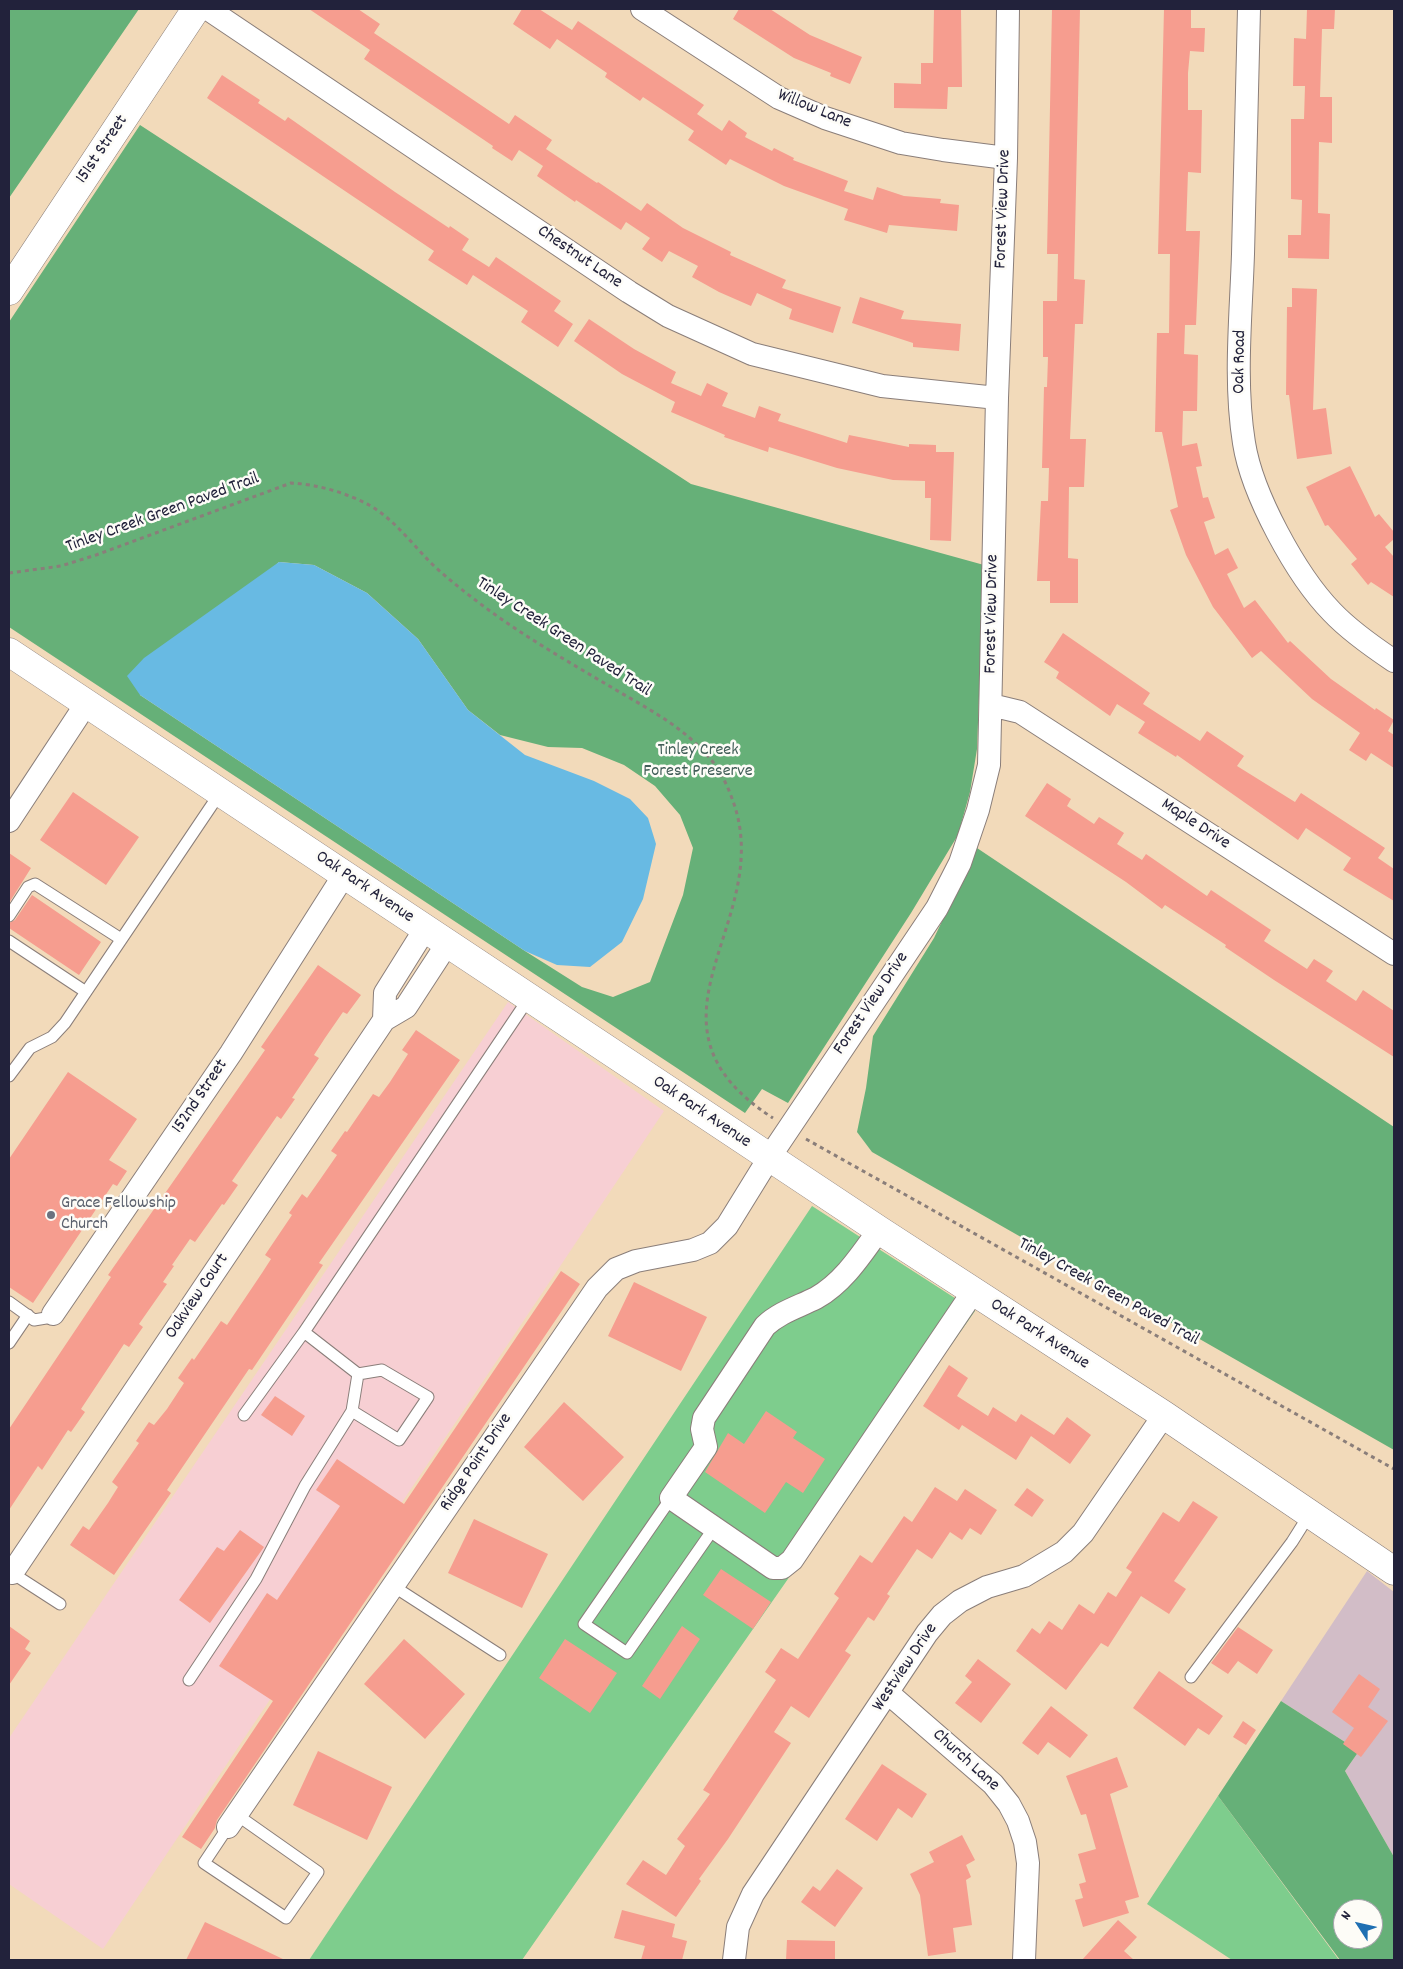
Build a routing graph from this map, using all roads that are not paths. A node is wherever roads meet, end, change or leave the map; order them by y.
1 (196, 9) edge
2 (208, 9) edge
3 (642, 9) edge
4 (1008, 9) edge
5 (1248, 9) edge
6 (1006, 158) junction
7 (9, 291) edge
8 (997, 398) junction
9 (9, 652) edge
10 (1394, 662) edge
11 (86, 704) junction
12 (992, 705) junction
13 (220, 793) junction
14 (9, 821) edge
15 (344, 875) junction
16 (9, 916) edge
17 (436, 936) junction
18 (121, 939) junction
19 (9, 941) edge
20 (1394, 954) edge
21 (86, 992) junction
22 (529, 998) junction
23 (9, 1076) edge
24 (769, 1158) junction
25 (879, 1230) junction
26 (973, 1292) junction
27 (9, 1302) edge
28 (53, 1314) joint
29 (28, 1315) junction
30 (304, 1332) junction
31 (9, 1343) edge
32 (358, 1374) junction
33 (352, 1410) junction
34 (244, 1415) dead end
35 (1164, 1415) junction
36 (671, 1498) junction
37 (1309, 1515) junction
38 (714, 1528) junction
39 (1394, 1571) edge
40 (12, 1573) joint
41 (393, 1586) junction
42 (60, 1604) dead end
43 (500, 1655) dead end
44 (1191, 1677) dead end
45 (189, 1680) dead end
46 (888, 1694) junction
47 (232, 1821) junction
48 (734, 1960) edge
49 (1024, 1960) edge

1 - 7 street, 151st Street
2 - 8 street, Chestnut Lane
3 - 6 street, Willow Lane
4 - 6 street, Forest View Drive
5 - 10 street, Oak Road
6 - 8 street, Forest View Drive
8 - 12 street, Forest View Drive
9 - 11 street, Oak Park Avenue
11 - 13 street, Oak Park Avenue
11 - 14 street
12 - 20 street, Maple Drive
12 - 24 street, Forest View Drive
13 - 15 street, Oak Park Avenue
13 - 18 lane
15 - 17 street, Oak Park Avenue
15 - 28 street, 152nd Street
16 - 18 lane
17 - 22 street, Oak Park Avenue
17 - 40 street, Oakview Court
18 - 21 lane
19 - 21 lane
21 - 23 lane
22 - 24 street, Oak Park Avenue
22 - 30 lane
24 - 25 street, Oak Park Avenue
24 - 41 street, Ridge Point Drive
25 - 26 street, Oak Park Avenue
25 - 36 street
26 - 35 street, Oak Park Avenue
26 - 38 street
27 - 29 lane
28 - 29 lane
29 - 31 lane
30 - 32 lane
30 - 34 lane
32 - 33 lane
32 - 33 lane
33 - 45 lane
35 - 37 street, Oak Park Avenue
35 - 46 street, Westview Drive
36 - 38 street
36 - 38 lane
37 - 39 street, Oak Park Avenue
37 - 44 lane
40 - 42 lane
41 - 43 lane
41 - 47 street, Ridge Point Drive
46 - 48 street, Westview Drive
46 - 49 street, Church Lane
47 - 47 lane

